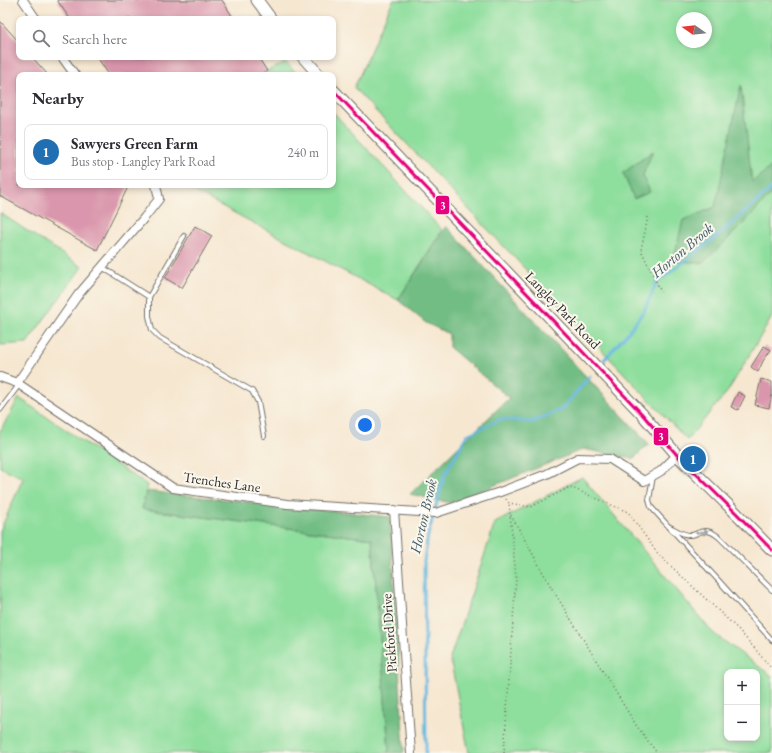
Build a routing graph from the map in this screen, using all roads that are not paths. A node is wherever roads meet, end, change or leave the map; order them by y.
1 (23, 0) edge
2 (257, 0) edge
3 (34, 16) edge
4 (269, 16) edge
5 (64, 60) edge
6 (306, 60) edge
7 (73, 72) edge
8 (316, 72) edge
9 (336, 93) edge
10 (157, 188) edge
11 (184, 236) dead end
12 (102, 267) junction
13 (149, 297) junction
14 (0, 377) edge
15 (18, 384) junction
16 (0, 410) edge
17 (264, 436) dead end
18 (677, 455) junction
19 (653, 476) junction
20 (394, 510) junction
21 (666, 525) junction
22 (772, 550) edge
23 (772, 590) edge
24 (772, 640) edge
25 (411, 753) edge

1 - 3 street
2 - 4 main road
5 - 7 street
6 - 8 main road
9 - 18 main road, Langley Park Road
10 - 12 street
11 - 13 lane
12 - 13 lane
12 - 15 street
13 - 17 lane
14 - 15 street, Trenches Lane
15 - 16 lane
15 - 20 street, Trenches Lane
18 - 19 street
18 - 22 main road, Langley Park Road
19 - 20 street, Trenches Lane
19 - 21 lane
20 - 25 street, Pickford Drive
21 -> 23 lane
21 - 24 lane

